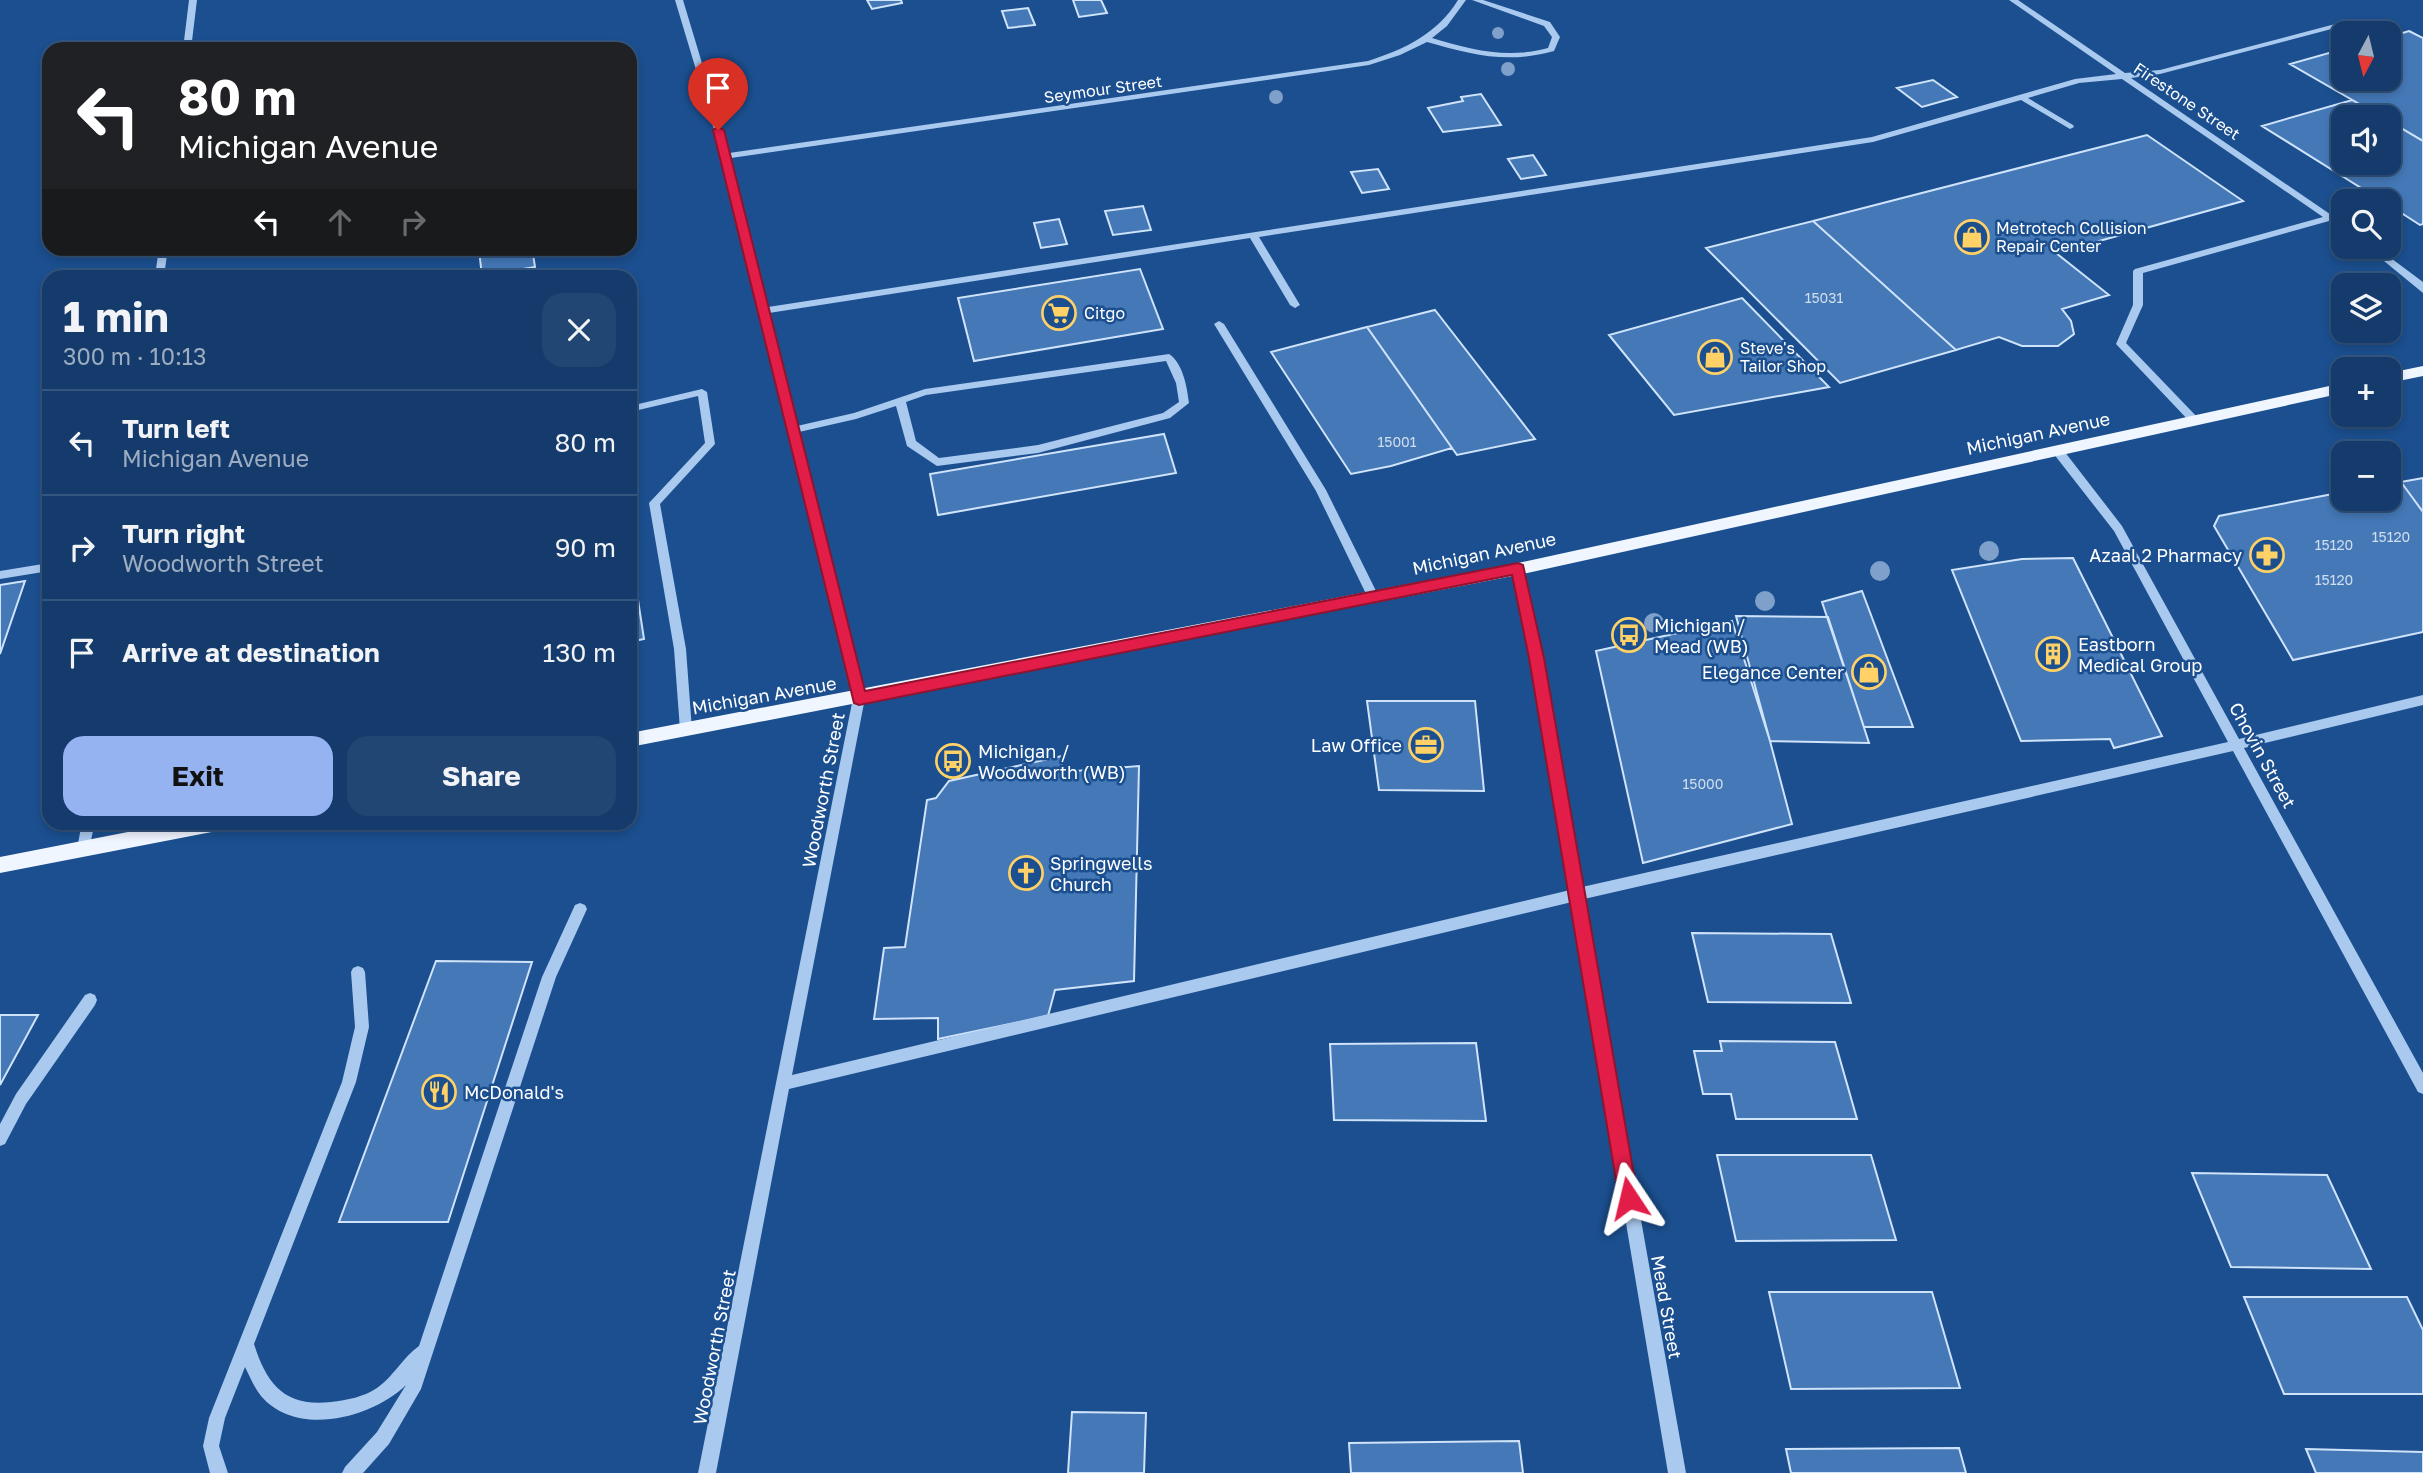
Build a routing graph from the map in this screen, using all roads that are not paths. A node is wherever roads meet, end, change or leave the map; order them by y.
1 (193, 0) edge
2 (680, 0) edge
3 (1462, 0) edge
4 (1476, 0) edge
5 (2013, 0) edge
6 (2331, 26) edge
7 (1427, 39) junction
8 (188, 42) edge
9 (2122, 75) junction
10 (2022, 97) junction
11 (2070, 127) dead end
12 (726, 156) junction
13 (2330, 218) joint
14 (1253, 235) junction
15 (2387, 259) edge
16 (2423, 290) edge
17 (1295, 305) dead end
18 (764, 311) junction
19 (1219, 324) dead end
20 (2422, 372) edge
21 (2401, 376) edge
22 (2331, 391) edge
23 (900, 400) junction
24 (637, 407) edge
25 (2195, 421) junction
26 (793, 430) junction
27 (2056, 450) junction
28 (42, 568) edge
29 (1518, 569) junction
30 (0, 575) edge
31 (1373, 597) junction
32 (859, 698) junction
33 (2423, 700) edge
34 (686, 730) junction
35 (637, 739) edge
36 (2238, 744) junction
37 (87, 830) edge
38 (181, 830) edge
39 (83, 849) junction
40 (0, 865) edge
41 (1576, 895) junction
42 (580, 909) dead end
43 (358, 972) dead end
44 (90, 1000) dead end
45 (783, 1084) junction
46 (2423, 1087) edge
47 (0, 1139) edge
48 (246, 1344) junction
49 (429, 1344) junction
50 (219, 1473) edge
51 (351, 1473) edge
52 (707, 1473) edge
53 (1677, 1473) edge

1 - 8 street
2 - 12 street, Woodworth Street
3 - 7 street, Seymour Street
4 - 7 street
5 - 9 street, Firestone Street
6 - 9 street
7 - 12 street, Seymour Street
9 - 10 street
9 - 13 street, Firestone Street
10 - 11 street
10 - 14 street
12 - 18 street, Woodworth Street
13 - 25 street
14 - 17 street
14 - 18 street
15 - 16 street
18 - 26 street, Woodworth Street
19 - 31 street
20 - 21 main road
22 - 25 main road, Michigan Avenue
23 - 23 street
23 - 26 street
24 - 34 street
25 - 27 main road, Michigan Avenue
26 - 32 street, Woodworth Street
27 - 29 main road, Michigan Avenue
27 - 36 street, Chovin Street
28 - 30 street
29 - 31 main road, Michigan Avenue
29 - 41 street, Mead Street
31 - 32 main road, Michigan Avenue
32 - 34 main road, Michigan Avenue
32 - 45 street, Woodworth Street
33 - 36 street
34 - 35 main road, Michigan Avenue
36 - 41 street
36 - 46 street, Chovin Street
37 - 39 street
38 - 39 main road
39 - 40 main road
41 - 45 street
41 - 53 street, Mead Street
42 - 49 street
43 - 48 lane
44 - 47 street
45 - 52 street, Woodworth Street
48 - 49 street
48 - 50 lane
49 - 51 street

